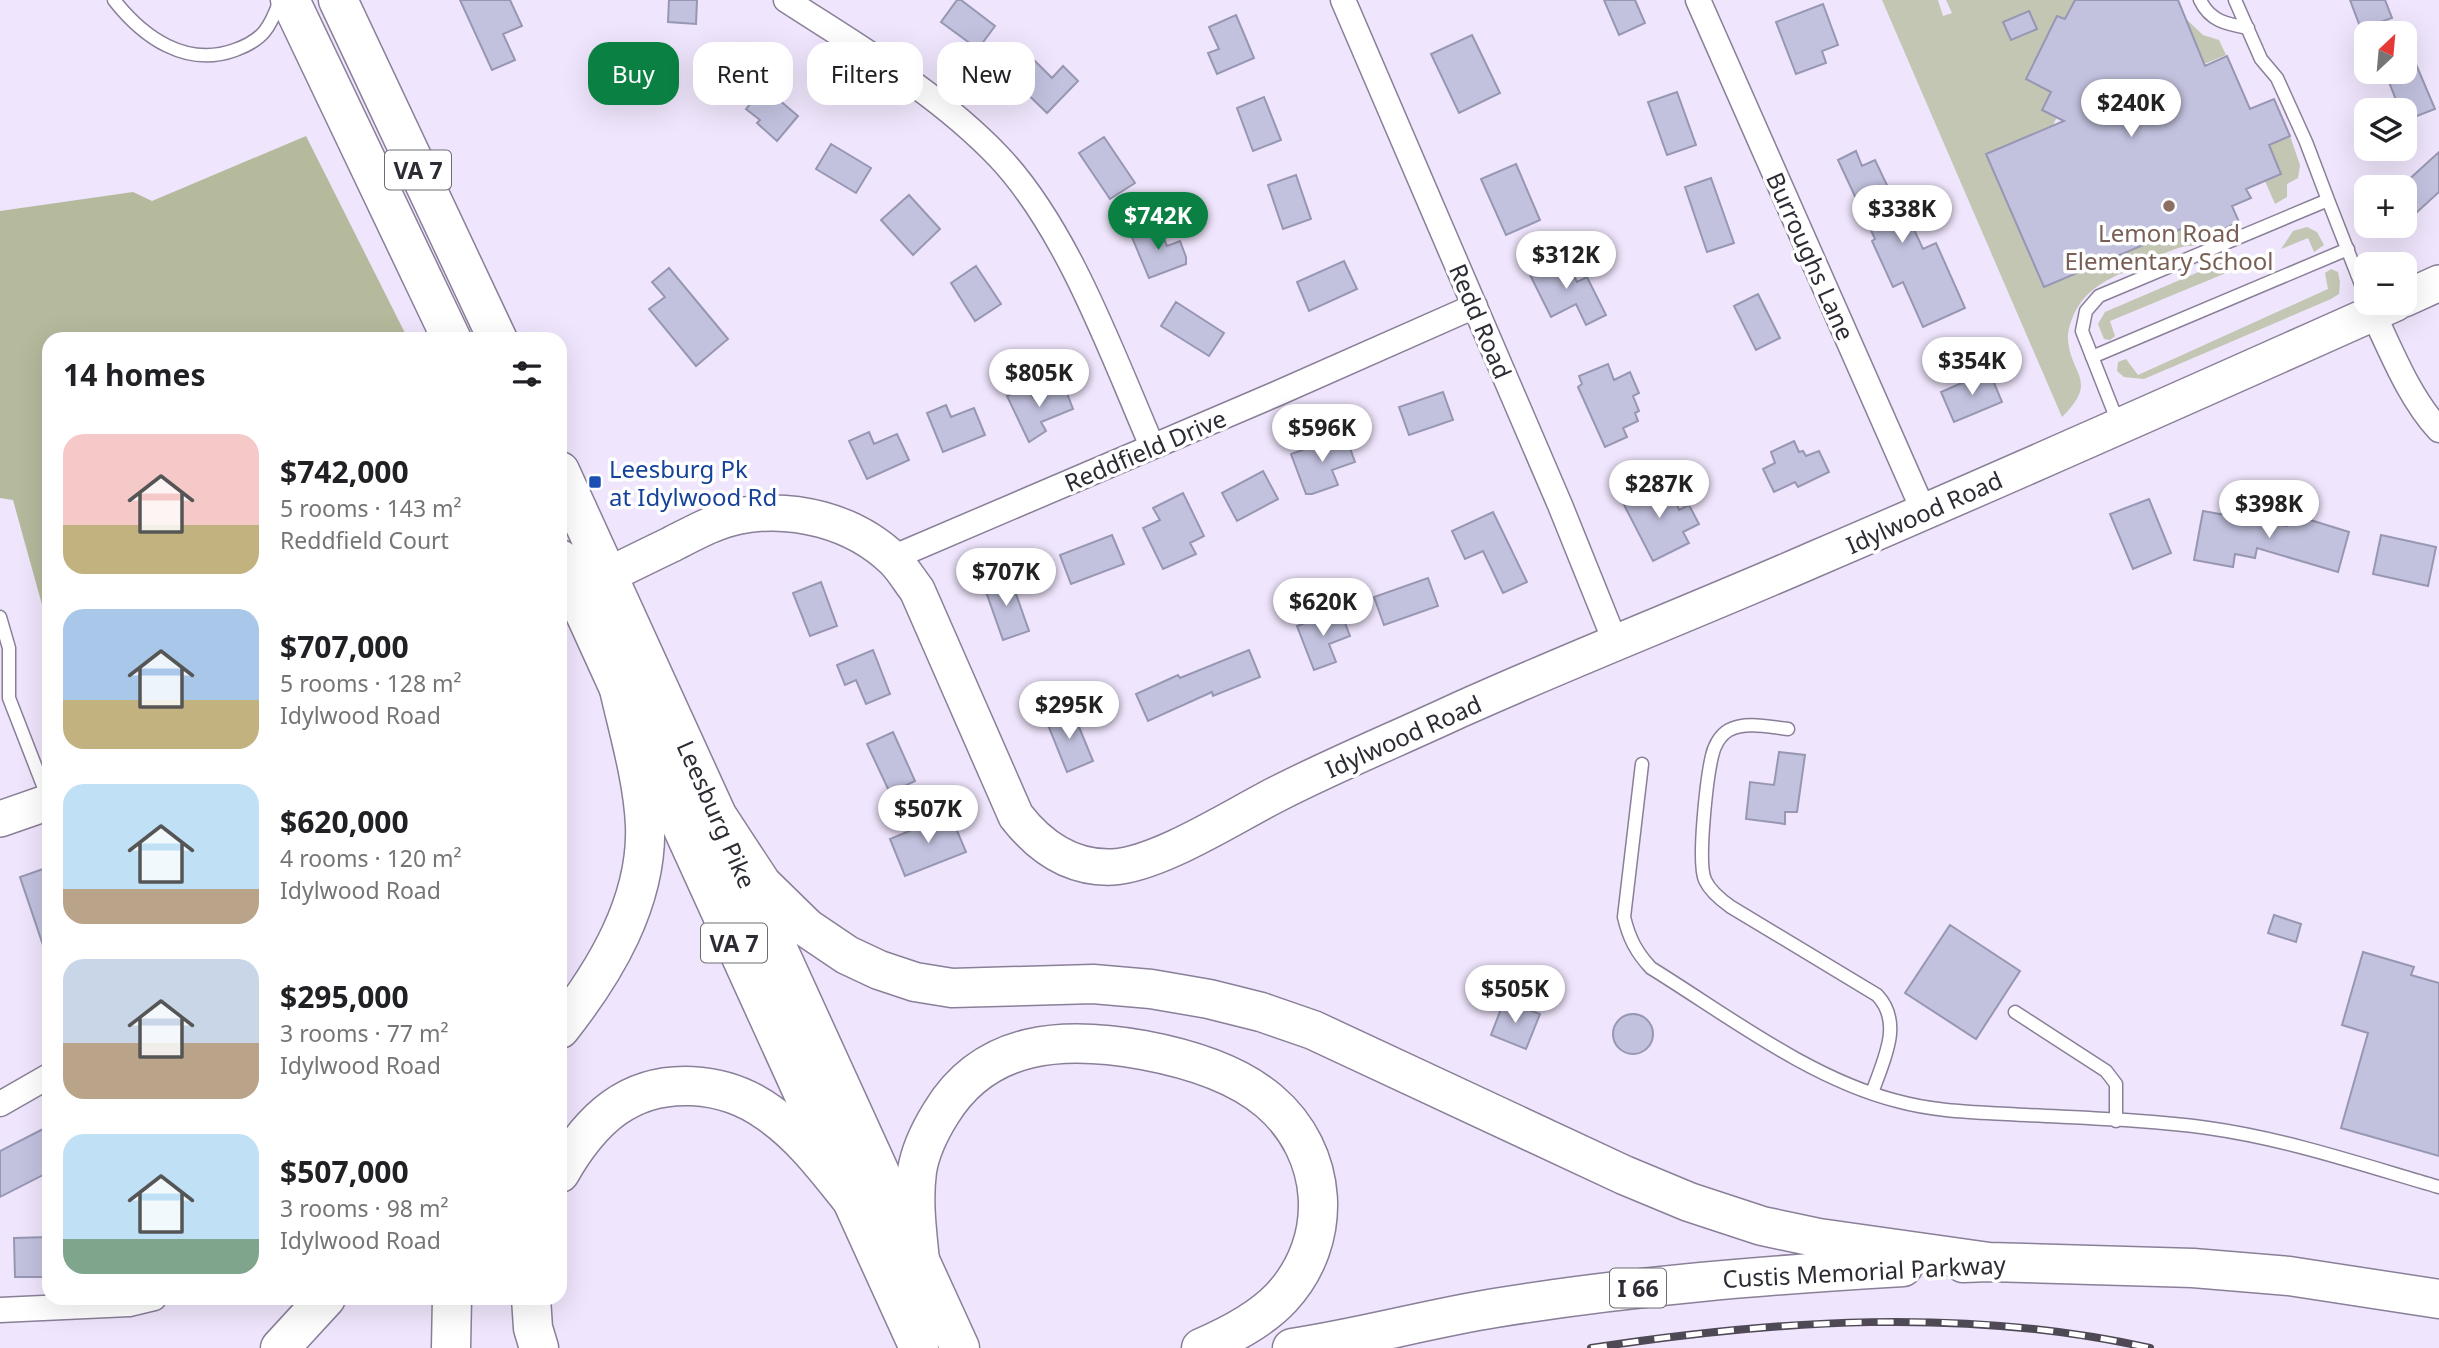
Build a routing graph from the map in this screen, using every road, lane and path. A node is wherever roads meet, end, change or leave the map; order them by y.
1 (114, 0) edge
2 (280, 0) edge
3 (290, 0) edge
4 (338, 0) edge
5 (786, 0) edge
6 (1343, 0) edge
7 (1698, 0) edge
8 (2200, 0) edge
9 (2235, 0) edge
10 (2248, 28) junction
11 (2328, 200) junction
12 (2348, 249) junction
13 (2354, 261) edge
14 (2439, 283) edge
15 (2417, 293) edge
16 (1475, 306) junction
17 (2354, 314) edge
18 (2380, 315) edge
19 (448, 332) edge
20 (494, 332) edge
21 (2092, 356) junction
22 (2120, 426) junction
23 (2439, 430) edge
24 (1153, 446) junction
25 (1924, 512) junction
26 (567, 519) edge
27 (892, 558) junction
28 (576, 581) edge
29 (0, 617) edge
30 (1616, 644) junction
31 (619, 689) junction
32 (4, 699) edge
33 (1788, 729) dead end
34 (1642, 764) dead end
35 (42, 786) edge
36 (42, 804) edge
37 (0, 819) edge
38 (720, 820) junction
39 (2015, 1012) dead end
40 (567, 1020) edge
41 (42, 1080) edge
42 (1872, 1093) junction
43 (0, 1104) edge
44 (2116, 1121) junction
45 (567, 1163) edge
46 (2439, 1187) edge
47 (850, 1198) junction
48 (920, 1261) junction
49 (1989, 1262) junction
50 (2439, 1299) edge
51 (108, 1305) edge
52 (320, 1305) edge
53 (452, 1305) edge
54 (531, 1305) edge
55 (0, 1310) edge
56 (280, 1348) edge
57 (451, 1348) edge
58 (539, 1348) edge
59 (919, 1348) edge
60 (960, 1348) edge
61 (1201, 1348) edge
62 (1292, 1348) edge

1 - 2 lane
3 - 19 main road, VA 7
4 - 20 main road, VA 7
5 - 24 street
6 - 16 street, Redd Road
7 - 25 street, Burroughs Lane
8 - 10 lane
9 - 10 lane
10 - 11 lane
11 - 12 lane
11 - 21 lane
12 - 13 lane
12 - 21 lane
14 - 15 main road
16 - 24 street, Reddfield Drive
16 - 30 street, Redd Road
17 - 22 main road, Idylwood Road
18 - 23 street
21 - 22 lane
22 - 25 main road, Idylwood Road
24 - 27 street, Reddfield Drive
25 - 30 main road, Idylwood Road
26 - 28 main road, Leesburg Pike / VA 7
27 - 28 main road, Idylwood Road
27 - 30 main road, Idylwood Road
28 - 31 main road, Leesburg Pike / VA 7
28 - 38 main road, Leesburg Pike / VA 7
29 - 32 lane
31 - 40 main road
31 - 47 main road, Leesburg Pike / VA 7
32 - 35 lane
33 - 42 lane
34 - 42 lane
36 - 37 main road
38 - 48 main road, Leesburg Pike / VA 7
38 - 49 main road
39 - 44 lane
41 - 43 street
42 - 44 lane
44 - 46 lane
45 - 47 main road
47 - 59 main road, Leesburg Pike / VA 7
48 - 60 main road, Leesburg Pike / VA 7
48 - 61 main road
49 - 50 main road, Custis Memorial Parkway / I 66
49 - 62 main road, Custis Memorial Parkway / I 66
51 - 55 street
52 - 56 main road
53 - 57 main road
54 - 58 main road

